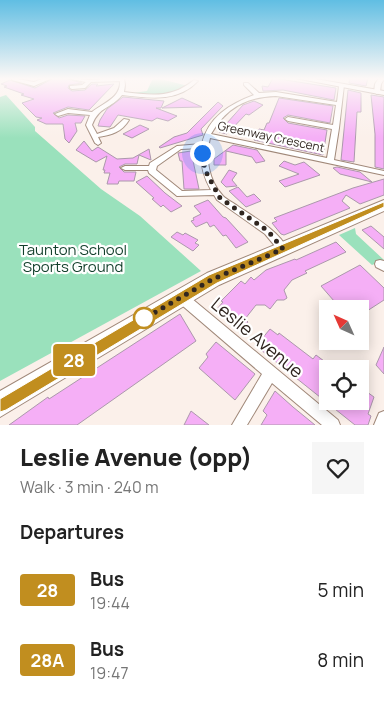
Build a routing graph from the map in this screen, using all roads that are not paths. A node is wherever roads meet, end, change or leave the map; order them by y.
1 (115, 98) edge
2 (250, 98) edge
3 (303, 98) edge
4 (340, 98) edge
5 (339, 104) junction
6 (58, 114) dead end
7 (93, 114) junction
8 (288, 119) dead end
9 (133, 126) dead end
10 (336, 128) junction
11 (207, 135) junction
12 (94, 136) junction
13 (98, 143) dead end
14 (202, 146) junction
15 (330, 161) junction
16 (125, 168) dead end
17 (152, 168) junction
18 (384, 173) edge
19 (215, 192) junction
20 (384, 205) edge
21 (283, 249) junction
22 (181, 296) junction
23 (270, 374) junction
24 (0, 404) edge
25 (384, 418) edge
26 (239, 425) edge
27 (333, 425) edge
28 (382, 425) edge

1 - 7 street
2 - 11 street, Greenway Crescent
3 - 5 street, Greenway Crescent
4 - 5 street
5 - 10 street
6 - 7 street
7 - 12 street
8 - 10 street
9 - 12 street
10 - 15 street
11 - 14 street, Greenway Crescent
11 - 15 street, Greenway Crescent
12 - 13 street
14 - 17 street, Greenway Crescent
14 - 19 street, Greenway Crescent
15 - 18 street, Greenway Crescent
16 - 17 street
17 - 19 street
19 - 21 street, Greenway Crescent
20 - 21 main road
21 - 22 main road
22 - 23 street, Leslie Avenue
22 - 24 main road
23 - 26 street
23 - 27 street, Leslie Avenue
25 - 28 street

